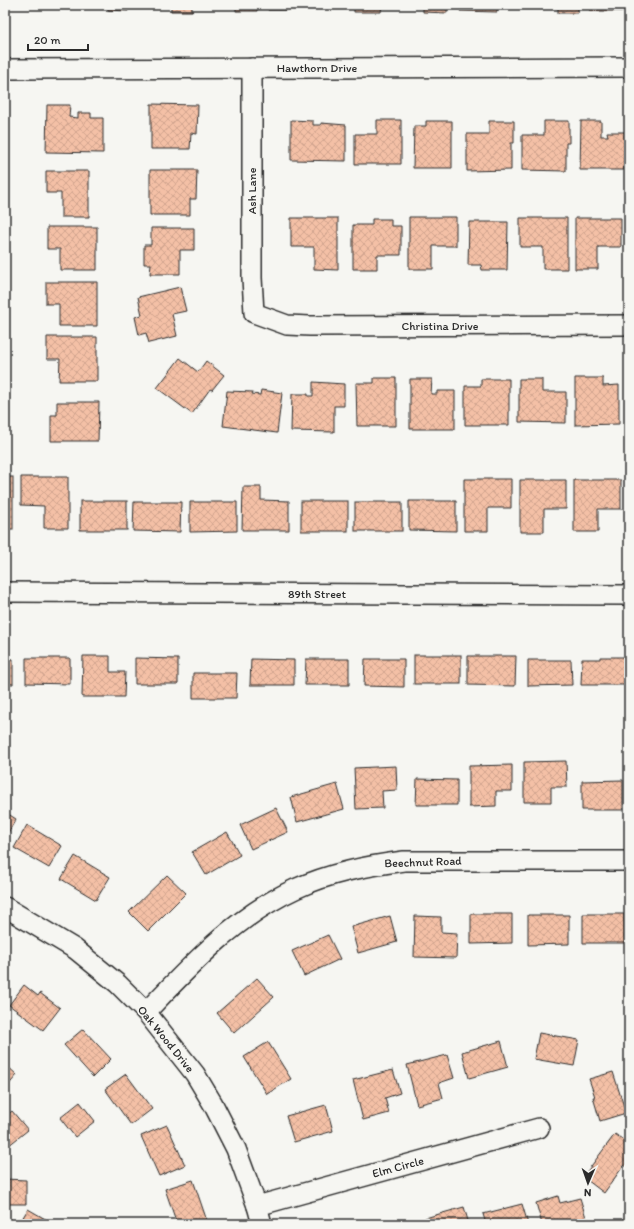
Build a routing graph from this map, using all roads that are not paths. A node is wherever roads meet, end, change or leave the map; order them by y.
1 (629, 67) edge
2 (252, 68) junction
3 (5, 70) edge
4 (254, 313) joint
5 (629, 325) edge
6 (5, 592) edge
7 (629, 595) edge
8 (629, 861) edge
9 (6, 911) edge
10 (146, 1012) junction
11 (539, 1128) dead end
12 (257, 1206) junction
13 (262, 1224) edge

1 - 2 street, Hawthorn Drive
2 - 3 street, Hawthorn Drive
2 - 4 street, Ash Lane
4 - 5 street, Christina Drive
6 - 7 street, 89th Street
8 - 10 street, Beechnut Road
9 - 10 street, Oak Wood Drive
10 - 12 street, Oak Wood Drive
11 - 12 street, Elm Circle
12 - 13 street, Oak Wood Drive

